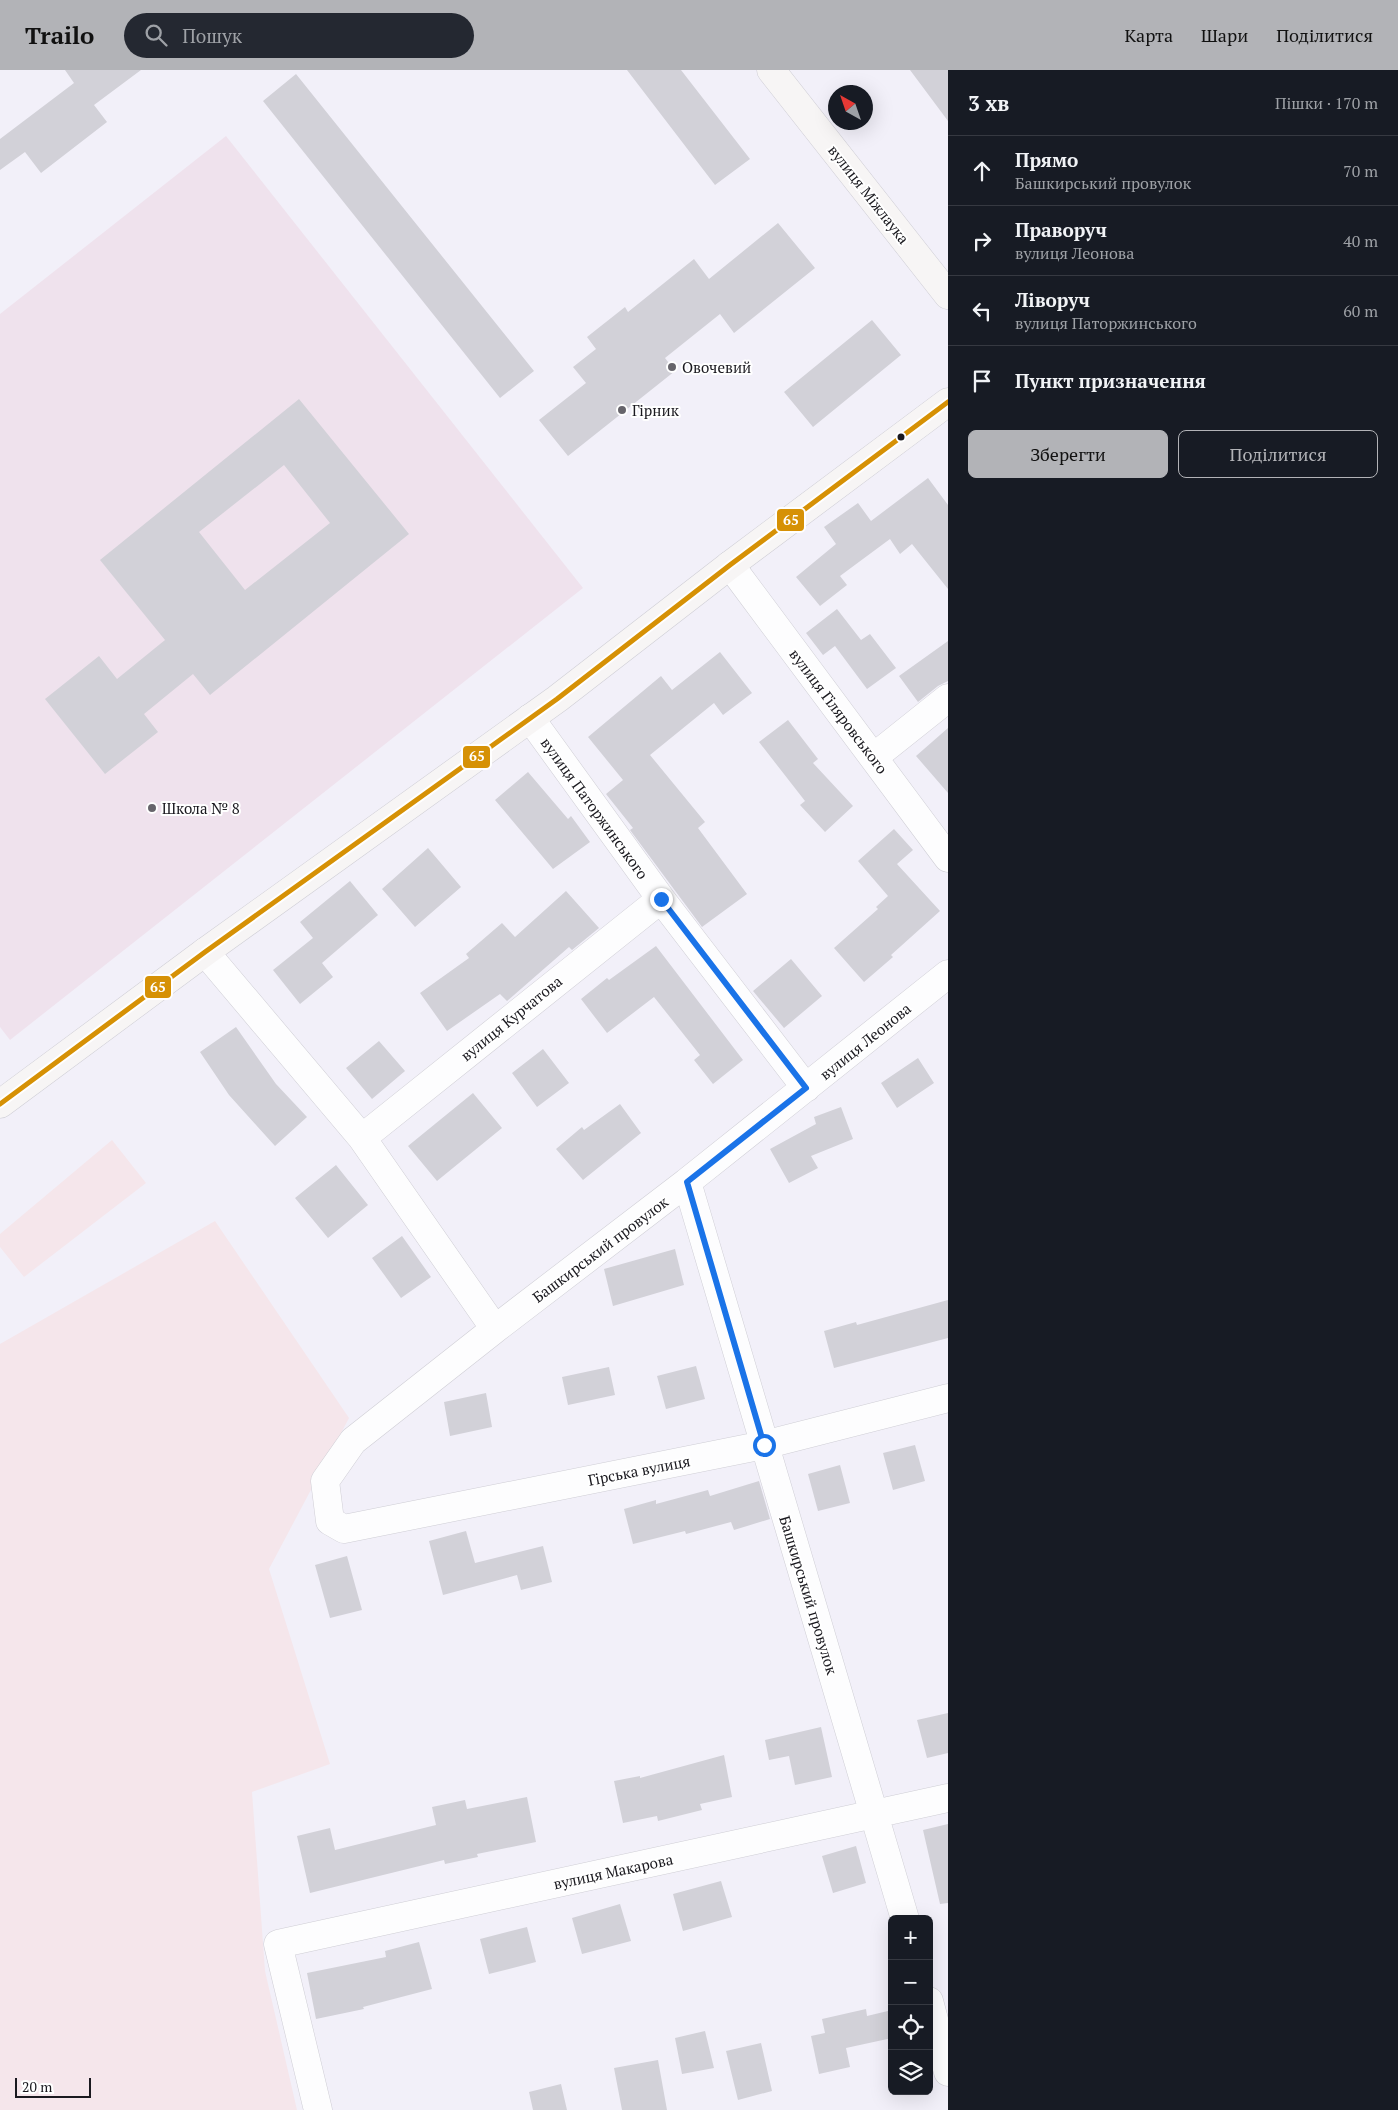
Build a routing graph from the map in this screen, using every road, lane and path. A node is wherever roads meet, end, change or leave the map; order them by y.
1 (771, 70) edge
2 (948, 295) edge
3 (948, 402) edge
4 (730, 565) junction
5 (948, 698) edge
6 (530, 718) junction
7 (874, 757) junction
8 (948, 858) edge
9 (661, 899) junction
10 (205, 952) junction
11 (948, 974) edge
12 (806, 1088) junction
13 (0, 1104) edge
14 (362, 1138) junction
15 (687, 1182) junction
16 (495, 1328) junction
17 (948, 1398) edge
18 (764, 1445) junction
19 (330, 1522) joint
20 (948, 1798) edge
21 (875, 1814) junction
22 (905, 1915) edge
23 (948, 1995) edge
24 (933, 1999) edge
25 (930, 2005) edge
26 (948, 2072) edge
27 (318, 2110) edge

1 - 2 street, вулиця Міжлаука
3 - 4 street
4 - 6 street
4 - 7 street, вулиця Гіляровського
5 - 7 street
6 - 9 street, вулиця Паторжинського
6 - 10 street
7 - 8 street, вулиця Гіляровського
9 - 12 street, вулиця Паторжинського
9 - 14 street, вулиця Курчатова
10 - 13 street
10 - 14 street
11 - 12 street, вулиця Леонова
12 - 15 street, вулиця Леонова
14 - 16 street
15 - 16 street, Башкирський провулок
15 - 18 street, Башкирський провулок
16 - 19 street, Башкирський провулок
17 - 18 street, Гірська вулиця
18 - 19 street, Гірська вулиця
18 - 21 street, Башкирський провулок
20 - 21 street, вулиця Макарова
21 - 22 street, Башкирський провулок
21 - 27 street, вулиця Макарова
23 - 24 street
25 - 26 street

